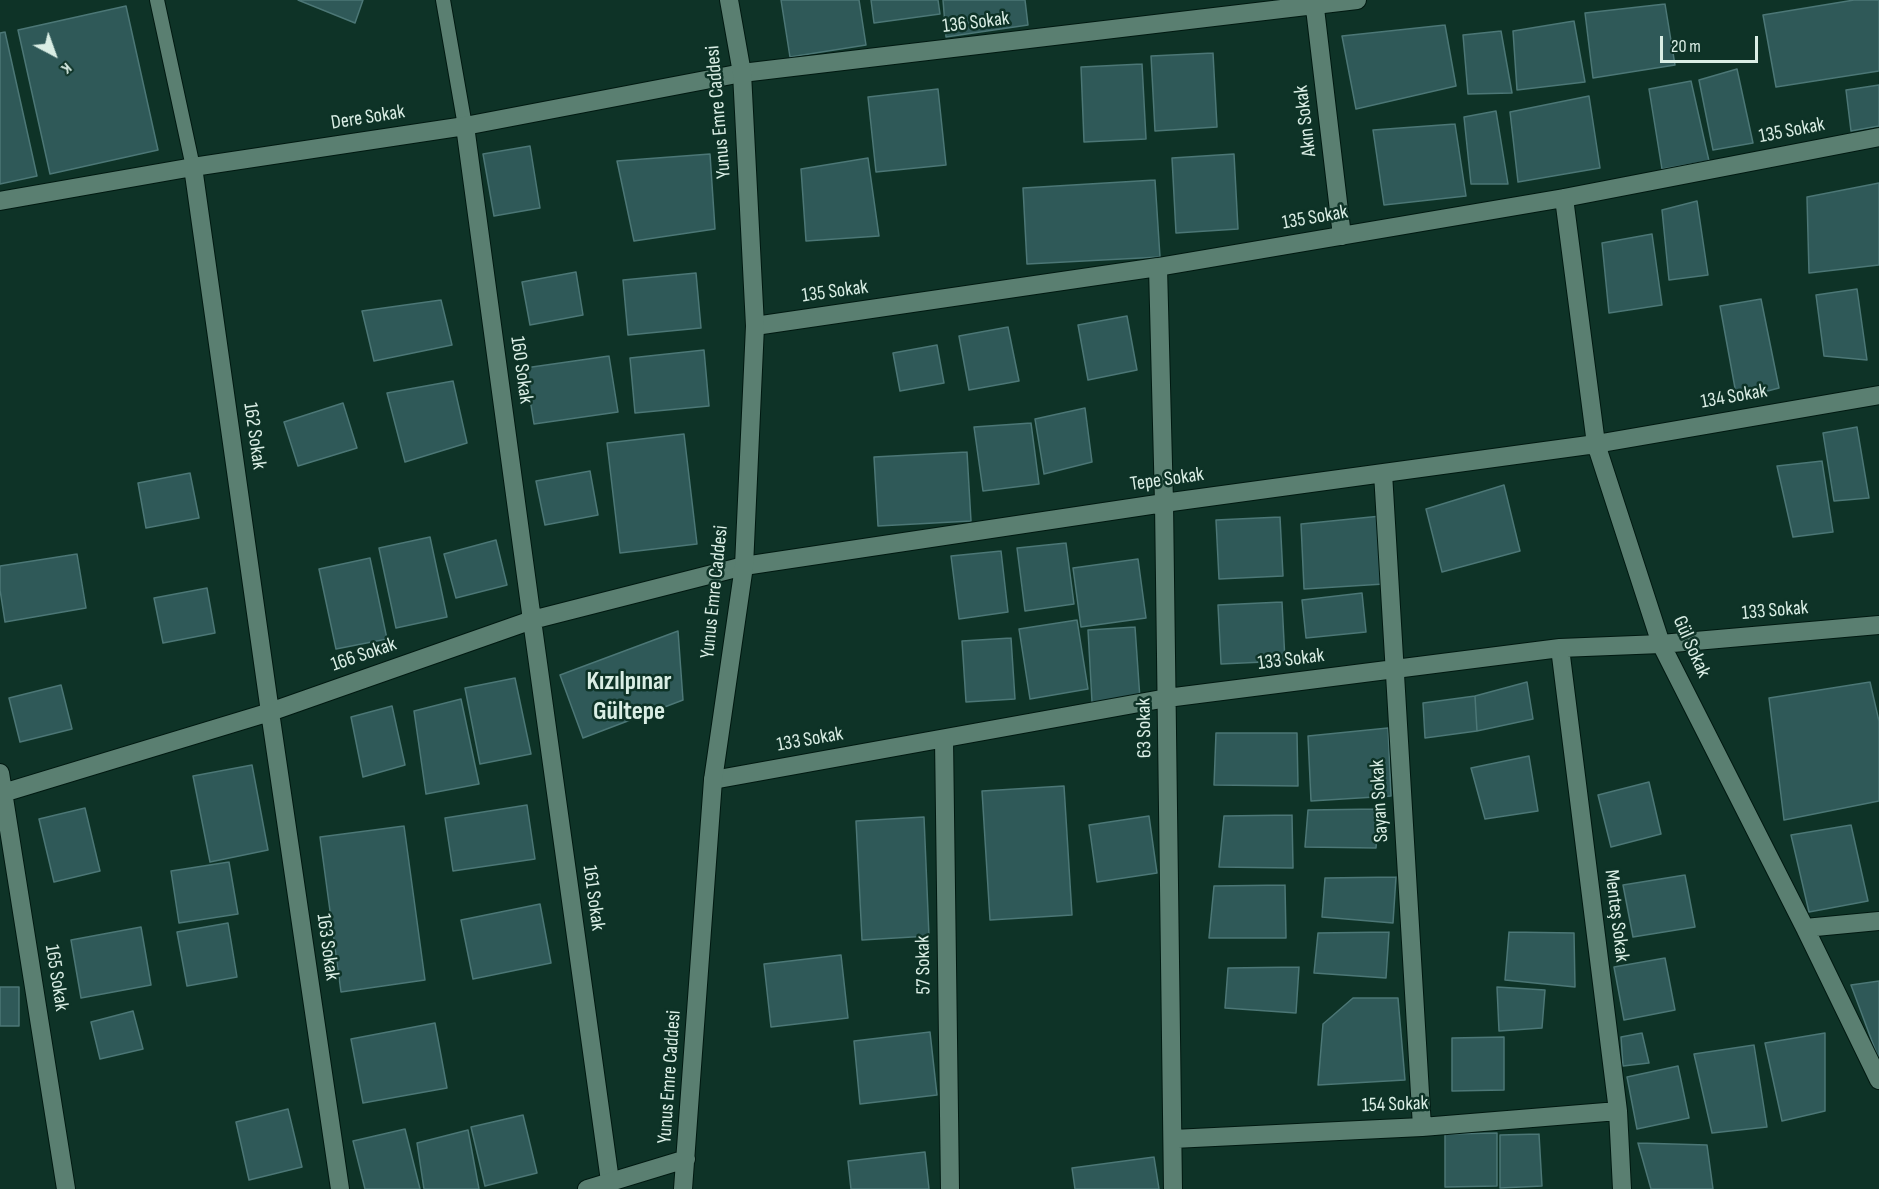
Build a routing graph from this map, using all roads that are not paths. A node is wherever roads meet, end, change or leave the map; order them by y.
1 (157, 0) edge
2 (443, 0) edge
3 (729, 0) edge
4 (1357, 0) edge
5 (1314, 3) edge
6 (742, 73) junction
7 (465, 126) junction
8 (1879, 137) edge
9 (193, 167) junction
10 (1564, 198) junction
11 (0, 201) edge
12 (1342, 236) junction
13 (1158, 267) junction
14 (755, 326) junction
15 (1879, 395) edge
16 (1596, 444) junction
17 (1383, 473) junction
18 (1164, 503) junction
19 (744, 566) junction
20 (532, 620) junction
21 (1879, 625) edge
22 (1661, 644) junction
23 (1560, 648) junction
24 (1395, 670) junction
25 (1167, 698) junction
26 (270, 712) junction
27 (944, 740) junction
28 (0, 773) edge
29 (714, 780) junction
30 (2, 793) edge
31 (1879, 921) edge
32 (1805, 928) junction
33 (1879, 1080) edge
34 (1618, 1111) junction
35 (1422, 1127) junction
36 (1173, 1139) junction
37 (686, 1159) junction
38 (610, 1181) junction
39 (66, 1189) edge
40 (340, 1189) edge
41 (590, 1189) edge
42 (683, 1189) edge
43 (950, 1189) edge
44 (1173, 1189) edge
45 (1622, 1189) edge

1 - 9 lane
2 - 7 lane
3 - 6 street, Yunus Emre Caddesi
4 - 5 street, 136 Sokak
5 - 6 street, 136 Sokak
5 - 12 street, Akın Sokak
6 - 7 street, Dere Sokak
6 - 14 street, Yunus Emre Caddesi
7 - 9 street, Dere Sokak
7 - 20 street, 160 Sokak
8 - 10 street, 135 Sokak
9 - 11 street, Dere Sokak
9 - 26 street, 162 Sokak
10 - 12 street, 135 Sokak
10 - 16 street, Gül Sokak
12 - 13 street, 135 Sokak
13 - 14 street, 135 Sokak
13 - 18 street, 63 Sokak
14 - 19 street, Yunus Emre Caddesi
15 - 16 street, 134 Sokak
16 - 17 street, Tepe Sokak
16 - 22 street, Gül Sokak
17 - 18 street, Tepe Sokak
17 - 24 street, Sayan Sokak
18 - 19 street, Tepe Sokak
18 - 25 street, 63 Sokak
19 - 20 street, 166 Sokak
19 - 29 street, Yunus Emre Caddesi
20 - 26 street, 166 Sokak
20 - 38 street, 161 Sokak
21 - 22 street, 133 Sokak
22 - 23 street, 133 Sokak
22 - 32 street, Gül Sokak
23 - 24 street, 133 Sokak
23 - 34 street, Menteş Sokak
24 - 25 street, 133 Sokak
24 - 35 street, Sayan Sokak
25 - 27 street, 133 Sokak
25 - 36 street, 63 Sokak
26 - 30 street, 166 Sokak
26 - 40 street, 163 Sokak
27 - 29 street, 133 Sokak
27 - 43 street, 57 Sokak
28 - 30 street, 165 Sokak
29 - 37 street, Yunus Emre Caddesi
30 - 39 street, 165 Sokak
31 - 32 street
32 - 33 street, Gül Sokak
34 - 35 street, 154 Sokak
34 - 45 street, Menteş Sokak
35 - 36 street, 154 Sokak
36 - 44 street, 63 Sokak
37 - 38 street
37 - 42 street, Yunus Emre Caddesi
38 - 41 street

